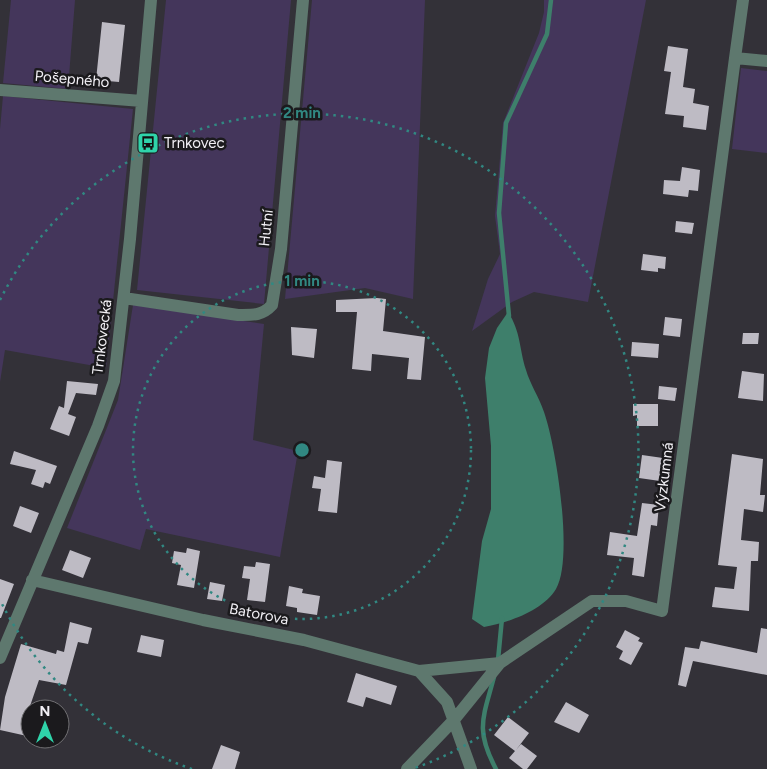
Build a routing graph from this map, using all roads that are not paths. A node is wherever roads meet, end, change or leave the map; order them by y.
1 (151, 0) edge
2 (303, 0) edge
3 (743, 0) edge
4 (735, 58) junction
5 (767, 61) edge
6 (0, 90) edge
7 (142, 101) junction
8 (124, 298) junction
9 (32, 580) junction
10 (0, 658) edge
11 (500, 663) junction
12 (420, 671) junction
13 (453, 721) junction
14 (407, 769) edge
15 (471, 769) edge

1 - 7 street, Trnkovecká
2 - 8 street, Hutní
3 - 4 street
4 - 5 street
4 - 11 street, Výzkumná
6 - 7 street, Pošepného
7 - 8 street, Trnkovecká
8 - 9 street, Trnkovecká
9 - 10 street, Trnkovecká
9 - 12 street, Batorova
11 - 12 street
11 - 13 street, Výzkumná
12 - 13 street
13 - 14 street, Výzkumná
13 - 15 street

